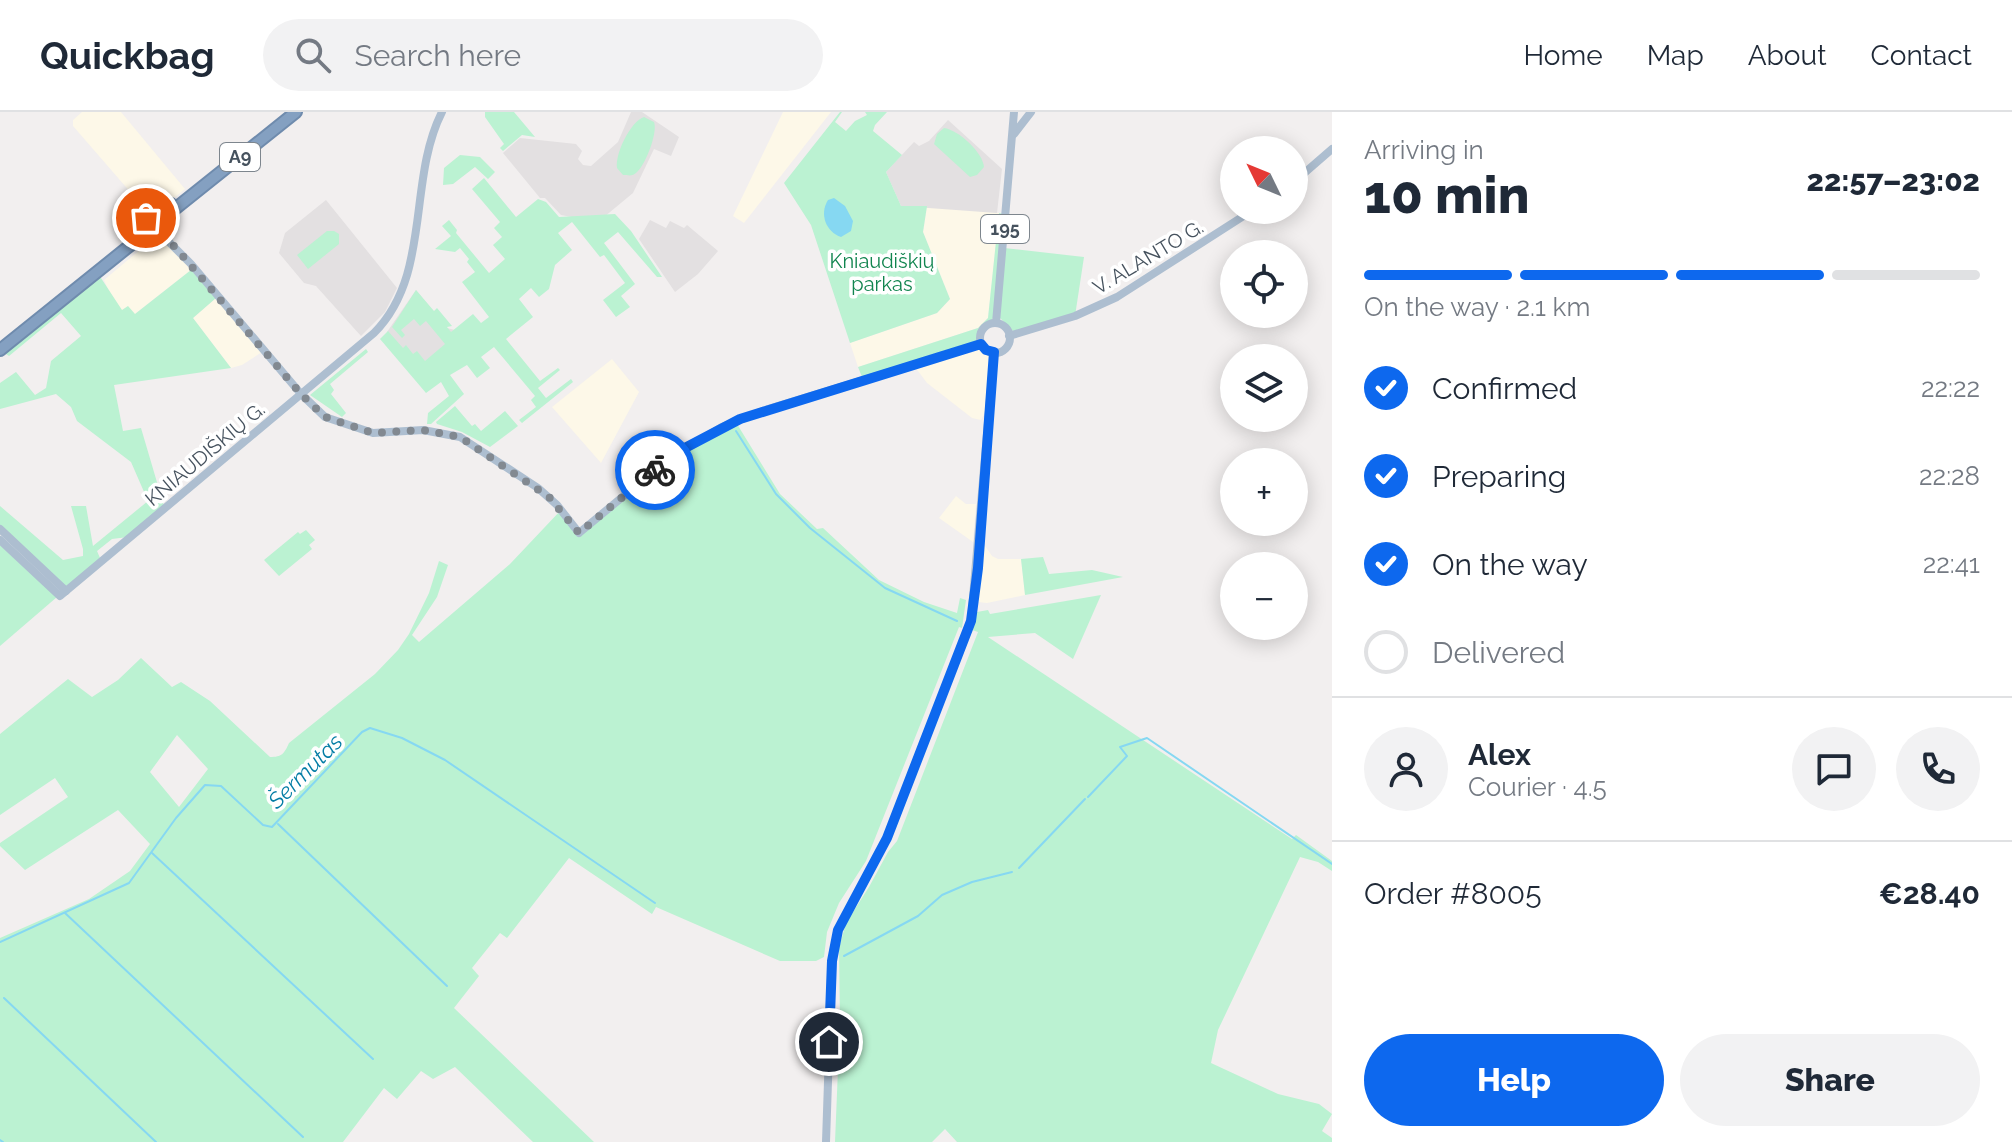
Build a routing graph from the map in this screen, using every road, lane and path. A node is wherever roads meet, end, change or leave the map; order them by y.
1 (285, 112) edge
2 (296, 112) edge
3 (442, 112) edge
4 (1014, 112) edge
5 (1031, 112) edge
6 (1014, 135) junction
7 (1332, 149) edge
8 (1308, 170) edge
9 (156, 224) junction
10 (1231, 224) edge
11 (996, 323) junction
12 (1009, 336) junction
13 (981, 344) junction
14 (0, 347) edge
15 (994, 352) junction
16 (301, 394) junction
17 (0, 529) edge
18 (0, 540) edge
19 (63, 594) junction
20 (826, 1142) edge

1 - 9 highway, A9
2 - 9 highway, A9
3 - 16 main road, KNIAUDIŠKIŲ G.
4 - 6 main road, 195
5 - 6 main road
6 - 11 main road, 195
7 - 8 main road
9 - 14 highway, A9
9 - 16 main road
10 - 12 main road, V. ALANTO G.
11 - 12 main road
11 - 13 main road
12 - 15 main road
13 - 15 main road
13 - 16 main road
15 - 20 main road
16 - 19 main road, KNIAUDIŠKIŲ G.
17 - 19 main road
18 - 19 main road

